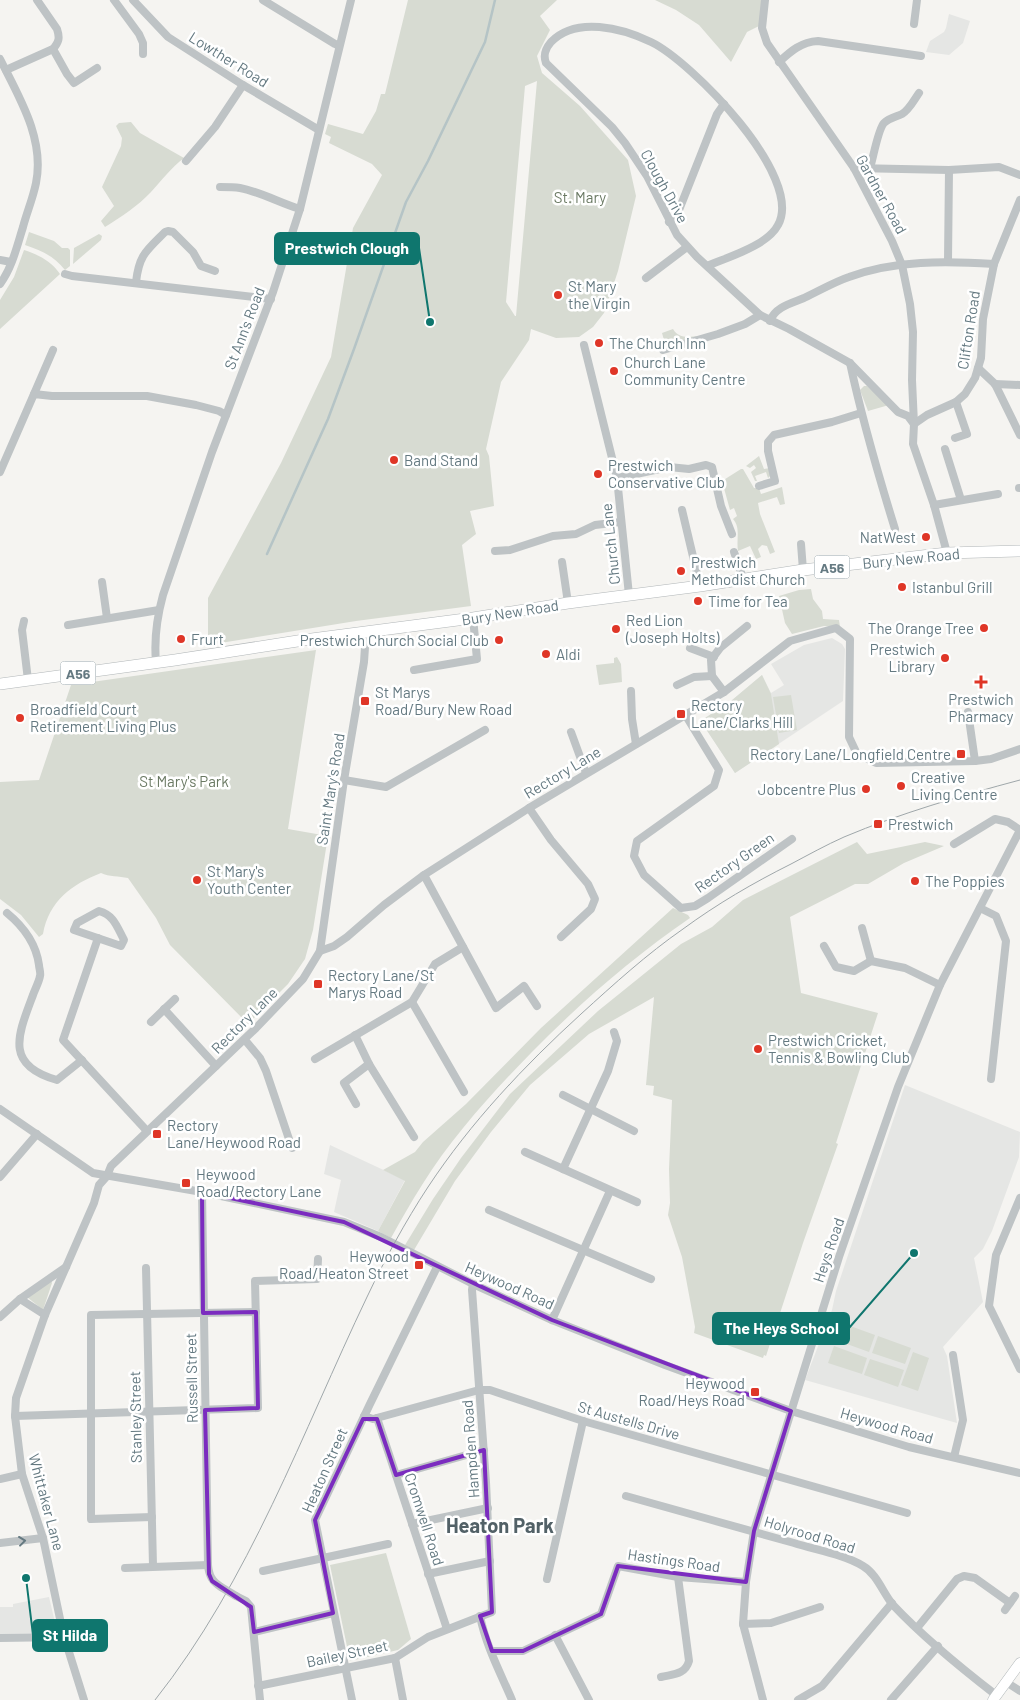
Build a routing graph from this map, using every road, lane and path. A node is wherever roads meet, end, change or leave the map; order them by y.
1 (38, 0) edge
2 (114, 0) edge
3 (133, 0) edge
4 (263, 0) edge
5 (351, 0) edge
6 (765, 0) edge
7 (917, 0) edge
8 (914, 24) dead end
9 (339, 46) junction
10 (54, 49) junction
11 (143, 54) dead end
12 (920, 56) dead end
13 (0, 60) edge
14 (779, 62) junction
15 (97, 68) dead end
16 (6, 70) junction
17 (243, 85) junction
18 (919, 93) dead end
19 (724, 104) junction
20 (319, 130) junction
21 (186, 161) dead end
22 (854, 168) junction
23 (870, 168) junction
24 (949, 170) junction
25 (1020, 175) edge
26 (220, 187) dead end
27 (1020, 200) edge
28 (300, 209) junction
29 (669, 222) junction
30 (687, 247) junction
31 (0, 260) edge
32 (948, 261) junction
33 (11, 262) junction
34 (994, 264) junction
35 (902, 265) junction
36 (706, 266) junction
37 (215, 271) dead end
38 (3, 274) edge
39 (64, 274) dead end
40 (646, 278) dead end
41 (136, 282) junction
42 (0, 284) edge
43 (271, 298) junction
44 (760, 315) junction
45 (770, 320) junction
46 (584, 345) dead end
47 (53, 350) dead end
48 (663, 350) dead end
49 (850, 363) junction
50 (978, 368) junction
51 (995, 384) junction
52 (1020, 385) edge
53 (34, 394) junction
54 (956, 402) junction
55 (861, 412) junction
56 (226, 415) junction
57 (914, 424) junction
58 (1020, 434) edge
59 (955, 438) dead end
60 (945, 449) dead end
61 (0, 472) edge
62 (617, 478) junction
63 (758, 486) dead end
64 (998, 494) dead end
65 (961, 500) junction
66 (934, 505) junction
67 (682, 510) dead end
68 (621, 522) junction
69 (895, 529) dead end
70 (732, 534) dead end
71 (801, 544) dead end
72 (495, 551) dead end
73 (1020, 551) edge
74 (734, 552) dead end
75 (947, 553) junction
76 (562, 562) dead end
77 (804, 570) junction
78 (742, 578) junction
79 (102, 582) dead end
80 (700, 586) junction
81 (629, 595) junction
82 (568, 603) junction
83 (159, 610) junction
84 (107, 618) junction
85 (473, 618) junction
86 (24, 621) dead end
87 (68, 625) dead end
88 (747, 626) dead end
89 (364, 633) junction
90 (690, 648) dead end
91 (714, 656) junction
92 (156, 662) junction
93 (414, 670) dead end
94 (712, 676) junction
95 (28, 680) junction
96 (0, 684) edge
97 (677, 685) dead end
98 (631, 691) dead end
99 (724, 692) junction
100 (968, 712) dead end
101 (686, 716) junction
102 (485, 730) dead end
103 (571, 732) dead end
104 (636, 744) junction
105 (1020, 749) edge
106 (975, 761) junction
107 (586, 774) junction
108 (344, 780) junction
109 (529, 808) junction
110 (1020, 830) edge
111 (792, 839) dead end
112 (954, 844) dead end
113 (424, 875) junction
114 (980, 908) junction
115 (8, 913) dead end
116 (862, 928) dead end
117 (561, 936) dead end
118 (98, 938) junction
119 (824, 946) dead end
120 (463, 947) junction
121 (320, 951) junction
122 (871, 961) junction
123 (940, 985) junction
124 (175, 999) dead end
125 (412, 1002) junction
126 (537, 1006) dead end
127 (164, 1009) junction
128 (151, 1022) dead end
129 (614, 1032) dead end
130 (355, 1035) junction
131 (245, 1040) junction
132 (316, 1059) dead end
133 (82, 1060) junction
134 (370, 1064) junction
135 (216, 1066) junction
136 (991, 1079) dead end
137 (464, 1092) dead end
138 (563, 1094) dead end
139 (356, 1104) dead end
140 (0, 1109) edge
141 (591, 1109) junction
142 (147, 1131) junction
143 (634, 1131) dead end
144 (37, 1134) junction
145 (414, 1137) dead end
146 (292, 1148) dead end
147 (525, 1152) dead end
148 (563, 1169) junction
149 (107, 1176) junction
150 (0, 1177) edge
151 (610, 1191) junction
152 (202, 1192) junction
153 (1020, 1198) edge
154 (637, 1202) dead end
155 (488, 1210) dead end
156 (584, 1251) junction
157 (318, 1259) dead end
158 (66, 1267) junction
159 (438, 1267) junction
160 (146, 1268) dead end
161 (651, 1279) dead end
162 (473, 1284) junction
163 (20, 1300) junction
164 (256, 1312) junction
165 (203, 1313) junction
166 (45, 1315) junction
167 (147, 1315) junction
168 (0, 1317) edge
169 (552, 1320) junction
170 (953, 1355) dead end
171 (1020, 1369) edge
172 (479, 1390) junction
173 (205, 1410) junction
174 (149, 1411) junction
175 (791, 1411) junction
176 (91, 1413) junction
177 (15, 1416) junction
178 (364, 1416) junction
179 (377, 1418) junction
180 (583, 1421) junction
181 (484, 1450) junction
182 (954, 1457) junction
183 (1020, 1473) edge
184 (22, 1474) junction
185 (396, 1475) junction
186 (771, 1475) junction
187 (0, 1479) edge
188 (626, 1496) dead end
189 (488, 1508) junction
190 (907, 1513) dead end
191 (152, 1518) junction
192 (412, 1524) junction
193 (754, 1532) junction
194 (43, 1538) junction
195 (0, 1543) edge
196 (388, 1544) dead end
197 (322, 1558) junction
198 (490, 1561) junction
199 (208, 1565) junction
200 (153, 1566) junction
201 (125, 1568) dead end
202 (263, 1571) dead end
203 (428, 1574) junction
204 (678, 1576) junction
205 (547, 1579) dead end
206 (746, 1582) junction
207 (1015, 1596) dead end
208 (892, 1603) junction
209 (1010, 1603) junction
210 (820, 1607) dead end
211 (1004, 1610) dead end
212 (492, 1612) joint
213 (333, 1613) junction
214 (480, 1616) junction
215 (744, 1624) junction
216 (96, 1627) dead end
217 (918, 1628) junction
218 (447, 1629) junction
219 (254, 1632) junction
220 (64, 1635) junction
221 (555, 1636) junction
222 (0, 1638) edge
223 (938, 1646) junction
224 (492, 1651) junction
225 (395, 1658) junction
226 (1020, 1663) edge
227 (345, 1667) junction
228 (661, 1676) dead end
229 (1006, 1682) junction
230 (258, 1686) junction
231 (1020, 1691) edge
232 (995, 1697) edge
233 (84, 1700) edge
234 (260, 1700) edge
235 (352, 1700) edge
236 (402, 1700) edge
237 (512, 1700) edge
238 (589, 1700) edge
239 (763, 1700) edge
240 (798, 1700) edge
241 (891, 1700) edge

1 - 10 street
2 - 11 street
3 - 17 street, Lowther Road
4 - 9 street
5 - 9 street, St Ann's Road
6 - 14 street, Gardner Road
7 - 8 street
9 - 20 street, St Ann's Road
10 - 15 street
10 - 16 street
12 - 14 street
13 - 16 street
14 - 22 street, Gardner Road
16 - 33 street
17 - 20 street, Lowther Road
17 - 21 street
18 - 23 street
19 - 29 street
19 - 29 street, Clough Drive
19 - 36 street
20 - 28 street, St Ann's Road
22 - 23 street
22 - 35 street, Gardner Road
23 - 24 street
24 - 25 street
24 - 32 street
26 - 28 street
27 - 34 street, Clifton Road
28 - 43 street, St Ann's Road
29 - 30 street, Clough Drive
30 - 36 street, Clough Drive
30 - 40 street
31 - 33 street
32 - 34 street
32 - 35 street
33 - 38 street
34 - 50 street, Clifton Road
35 - 45 street
35 - 57 street, Gardner Road
36 - 44 street, Clough Drive
37 - 41 street
38 - 42 street
39 - 41 street
41 - 43 street
43 - 56 street, St Ann's Road
44 - 45 street, Clough Drive
44 - 48 street
45 - 49 street, Clough Drive
46 - 62 street, Church Lane
47 - 53 street
49 - 55 street
49 - 57 street, Clough Drive
50 - 51 street
50 - 54 street, Clifton Road
51 - 52 street
51 - 58 street
53 - 56 street
53 - 61 street
54 - 57 street, Clifton Road
54 - 59 street
55 - 63 street
55 - 69 street
56 - 83 street, St Ann's Road
57 - 66 street
60 - 65 street
62 - 68 street, Church Lane
62 - 70 street
64 - 65 street
65 - 66 street
66 - 75 street
67 - 80 street
68 - 72 street
68 - 81 street, Church Lane
71 - 77 street
73 - 75 highway, Bury New Road / A56
74 - 78 street
75 - 77 highway, Bury New Road / A56
76 - 82 street
77 - 78 highway, Bury New Road / A56
78 - 80 highway, Bury New Road / A56
79 - 84 street
80 - 81 highway, Bury New Road / A56
81 - 82 highway, Bury New Road / A56
82 - 85 highway, Bury New Road / A56
83 - 84 street
83 - 92 street, St Ann's Road
84 - 87 street
85 - 89 highway, Bury New Road / A56
85 - 93 street
86 - 95 street
88 - 91 street
89 - 92 highway, Bury New Road / A56
89 - 108 street, Saint Mary's Road
90 - 91 street
91 - 94 street
92 - 95 highway, Bury New Road / A56
94 - 97 street
94 - 99 street
95 - 96 highway, Bury New Road / A56
98 - 104 street
99 - 101 street, Rectory Lane
99 - 106 street, Rectory Lane
100 - 106 street
101 - 104 street, Rectory Lane
101 - 111 street, Rectory Green
102 - 108 street
103 - 107 street
104 - 107 street, Rectory Lane
105 - 106 street, Rectory Lane
107 - 109 street, Rectory Lane
108 - 121 street, Saint Mary's Road
109 - 113 street, Rectory Lane
109 - 117 street
110 - 112 street
110 - 114 street, Heys Road
113 - 120 street
113 - 121 street, Rectory Lane
114 - 123 street, Heys Road
114 - 136 street
115 - 133 street
116 - 122 street
118 - 118 street
118 - 133 street
119 - 122 street
120 - 125 street
120 - 126 street
121 - 131 street, Rectory Lane
122 - 123 street
123 - 175 street, Heys Road
124 - 127 street
125 - 130 street
125 - 137 street
127 - 128 street
127 - 135 street
129 - 141 street
130 - 132 street
130 - 134 street
131 - 135 street, Rectory Lane
131 - 146 street
133 - 142 street
134 - 139 street
134 - 145 street
135 - 142 street, Rectory Lane
138 - 141 street
140 - 144 street, Heywood Road
141 - 143 street
141 - 148 street
142 - 149 street, Rectory Lane
144 - 149 street, Heywood Road
144 - 150 street
147 - 148 street
148 - 151 street
149 - 152 street, Heywood Road
149 - 158 street, Whittaker Lane
151 - 154 street
151 - 156 street
152 - 159 street, Heywood Road
152 - 165 street, Russell Street
153 - 171 street
155 - 156 street
156 - 161 street
156 - 169 street
157 - 164 street
158 - 163 street
158 - 166 street, Whittaker Lane
159 - 162 street, Heywood Road
159 - 178 street, Heaton Street
160 - 167 street, Stanley Street
162 - 169 street, Heywood Road
162 - 172 street, Hampden Road
163 - 166 street
163 - 168 street
164 - 165 street
164 - 173 street
165 - 167 street
165 - 173 street, Russell Street
166 - 177 street, Whittaker Lane
167 - 174 street, Stanley Street
167 - 176 street
169 - 175 street, Heywood Road
170 - 182 street
172 - 179 street
172 - 180 street, St Austells Drive
172 - 181 street, Hampden Road
173 - 174 street
173 - 199 street, Russell Street
174 - 176 street
174 - 191 street, Stanley Street
175 - 182 street, Heywood Road
175 - 186 street, Heys Road
176 - 177 street
176 - 191 street
177 - 184 street, Whittaker Lane
178 - 179 street
178 - 197 street, Heaton Street
179 - 185 street, Cromwell Road
180 - 186 street, St Austells Drive
180 - 205 street
181 - 185 street
181 - 189 street, Hampden Road
182 - 183 street, Heywood Road
184 - 187 street
184 - 194 street, Whittaker Lane
185 - 192 street, Cromwell Road
186 - 190 street, St Austells Drive
186 - 193 street, Heys Road
188 - 193 street, Holyrood Road
189 - 192 street
189 - 198 street, Hampden Road
191 - 200 street, Stanley Street
192 - 203 street, Cromwell Road
193 - 206 street, Heys Road
193 - 208 street, Holyrood Road
195 -> 194 street
194 - 220 street, Whittaker Lane
196 - 197 street
197 - 202 street
197 - 213 street, Heaton Street
198 - 203 street
198 - 212 street, Hampden Road
199 - 200 street
199 - 219 street, bridge
200 - 201 street
203 - 218 street, Cromwell Road
204 - 206 street, Hastings Road
204 - 221 street, Hastings Road
204 - 228 street
206 - 215 street, Heys Road
207 - 209 street
208 - 217 street, Holyrood Road
208 - 240 street
209 - 211 street
209 - 217 street
210 - 215 street
212 - 214 street, Bailey Street
213 - 219 street
213 - 227 street, Heaton Street
214 - 218 street, Bailey Street
214 - 224 street
215 - 239 street, Heys Road
216 - 220 street
217 - 223 street, Holyrood Road
218 - 225 street, Bailey Street
219 - 230 street
220 - 222 street
220 - 233 street, Whittaker Lane
221 - 224 street, Hastings Road
221 - 238 street
223 - 232 street, Holyrood Road
223 - 241 street
224 - 237 street
225 - 227 street, Bailey Street
225 - 236 street
226 - 229 main road
227 - 230 street, Bailey Street
227 - 235 street, Heaton Street
229 - 231 street
229 - 232 main road
230 - 234 street

